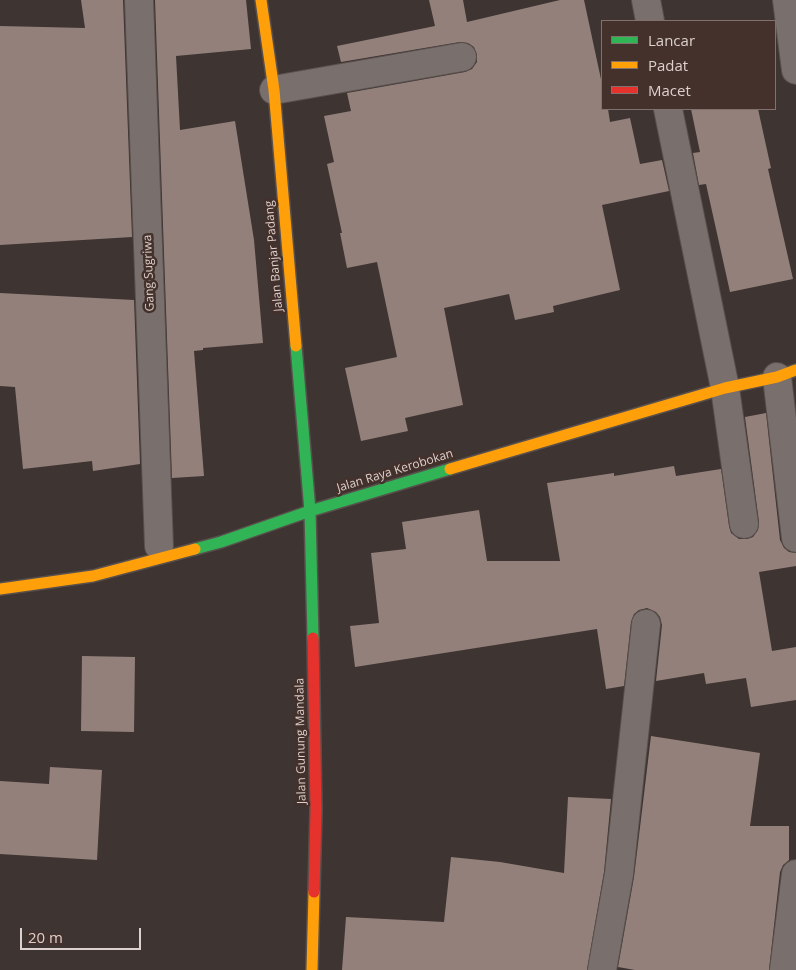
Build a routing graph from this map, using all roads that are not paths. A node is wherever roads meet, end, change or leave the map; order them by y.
1 (139, 0) edge
2 (261, 0) edge
3 (646, 0) edge
4 (787, 0) edge
5 (650, 20) edge
6 (462, 57) dead end
7 (796, 70) edge
8 (274, 90) junction
9 (668, 110) edge
10 (787, 374) edge
11 (725, 388) junction
12 (310, 511) junction
13 (744, 524) dead end
14 (796, 538) edge
15 (159, 546) dead end
16 (0, 589) edge
17 (646, 624) dead end
18 (796, 874) edge
19 (312, 970) edge
20 (602, 970) edge
21 (784, 970) edge

1 - 15 street, Gang Sugriwa
2 - 8 street, Jalan Banjar Padang
3 - 5 street
4 - 7 street
6 - 8 street
8 - 12 street, Jalan Banjar Padang
9 - 11 street
10 - 11 street, Jalan Raya Kerobokan
10 - 14 street
11 - 12 street, Jalan Raya Kerobokan
11 - 13 street
12 - 16 street, Jalan Raya Kerobokan
12 - 19 street, Jalan Gunung Mandala
17 - 20 street
18 - 21 street

